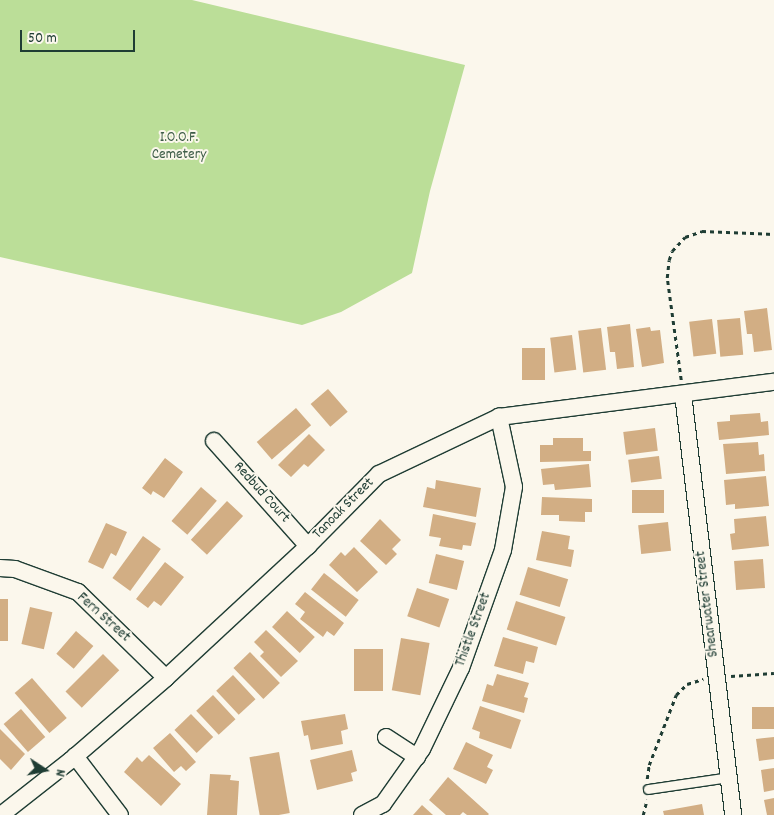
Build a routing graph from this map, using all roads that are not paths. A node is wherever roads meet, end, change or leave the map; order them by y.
1 (774, 382) edge
2 (683, 394) junction
3 (500, 417) junction
4 (214, 441) dead end
5 (308, 546) junction
6 (0, 568) edge
7 (166, 678) junction
8 (386, 737) dead end
9 (75, 756) junction
10 (417, 757) junction
11 (729, 778) junction
12 (648, 789) road end
13 (1, 815) edge
14 (120, 815) edge
15 (362, 815) edge
16 (733, 815) edge

1 - 2 street, Tanoak Street
2 - 3 street, Tanoak Street
2 - 11 street, Shearwater Street
3 - 5 street, Tanoak Street
3 - 10 street, Thistle Street
4 - 5 street, Redbud Court
5 - 7 street, Tanoak Street
6 - 7 street, Fern Street
7 - 9 street, Tanoak Street
8 - 10 street
9 - 13 street, Tanoak Street
9 - 14 street
10 - 15 street, Thistle Street
11 - 12 lane
11 - 16 street, Shearwater Street

